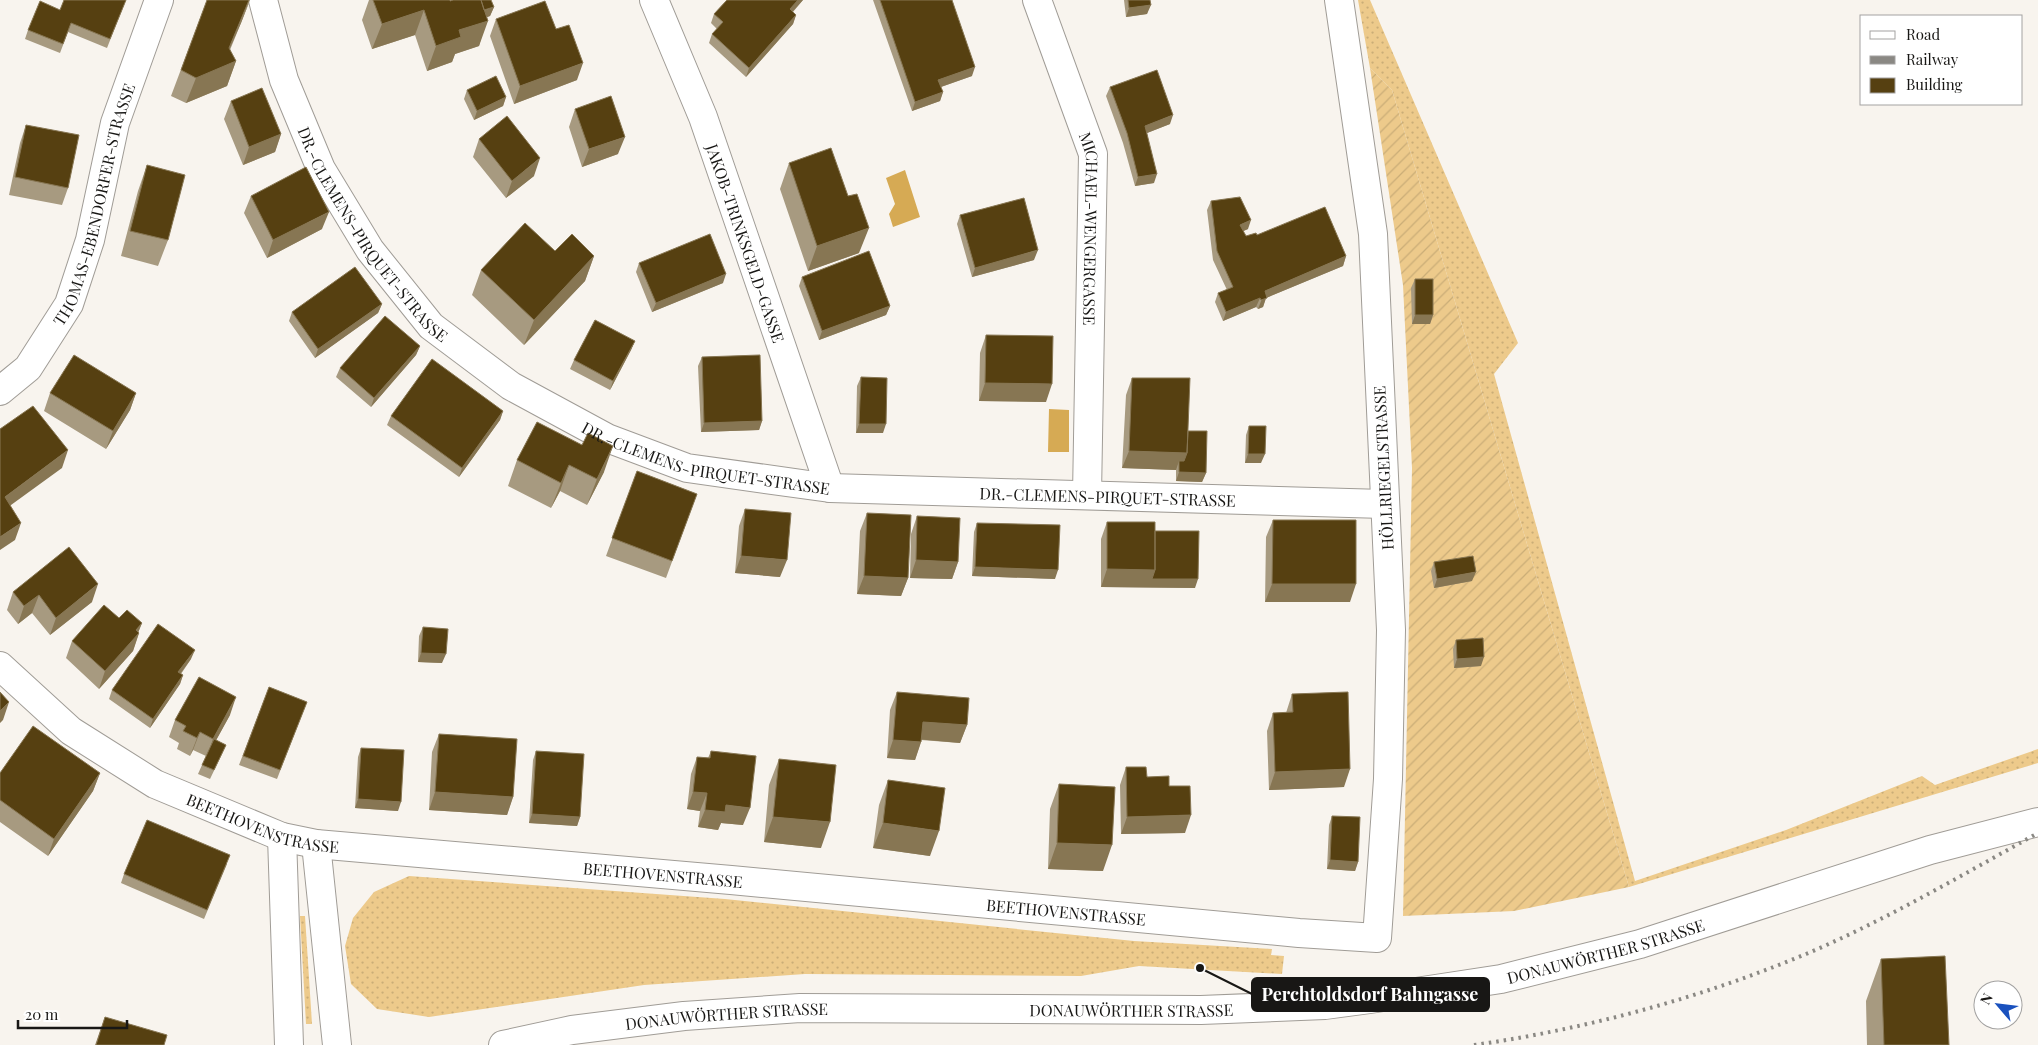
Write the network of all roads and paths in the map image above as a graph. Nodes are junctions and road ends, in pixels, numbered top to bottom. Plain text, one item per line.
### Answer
1 (159, 0) edge
2 (263, 0) edge
3 (654, 0) edge
4 (1037, 0) edge
5 (1338, 0) edge
6 (0, 391) edge
7 (830, 488) junction
8 (1087, 495) junction
9 (1384, 504) junction
10 (0, 666) edge
11 (2038, 822) edge
12 (282, 838) junction
13 (316, 844) junction
14 (1377, 938) joint
15 (289, 1045) edge
16 (337, 1045) edge
17 (503, 1045) edge

1 - 6 street, THOMAS-EBENDORFER-STRASSE
2 - 7 street, DR.-CLEMENS-PIRQUET-STRASSE
3 - 7 street, JAKOB-TRINKSGELD-GASSE
4 - 8 street, MICHAEL-WENGERGASSE
5 - 9 street, HÖLLRIEGELSTRASSE
7 - 8 street, DR.-CLEMENS-PIRQUET-STRASSE
8 - 9 street, DR.-CLEMENS-PIRQUET-STRASSE
9 - 14 street, HÖLLRIEGELSTRASSE
10 - 12 street, BEETHOVENSTRASSE
11 - 17 street, DONAUWÖRTHER STRASSE
12 - 13 street, BEETHOVENSTRASSE
12 - 15 street
13 - 14 street, BEETHOVENSTRASSE
13 - 16 street

